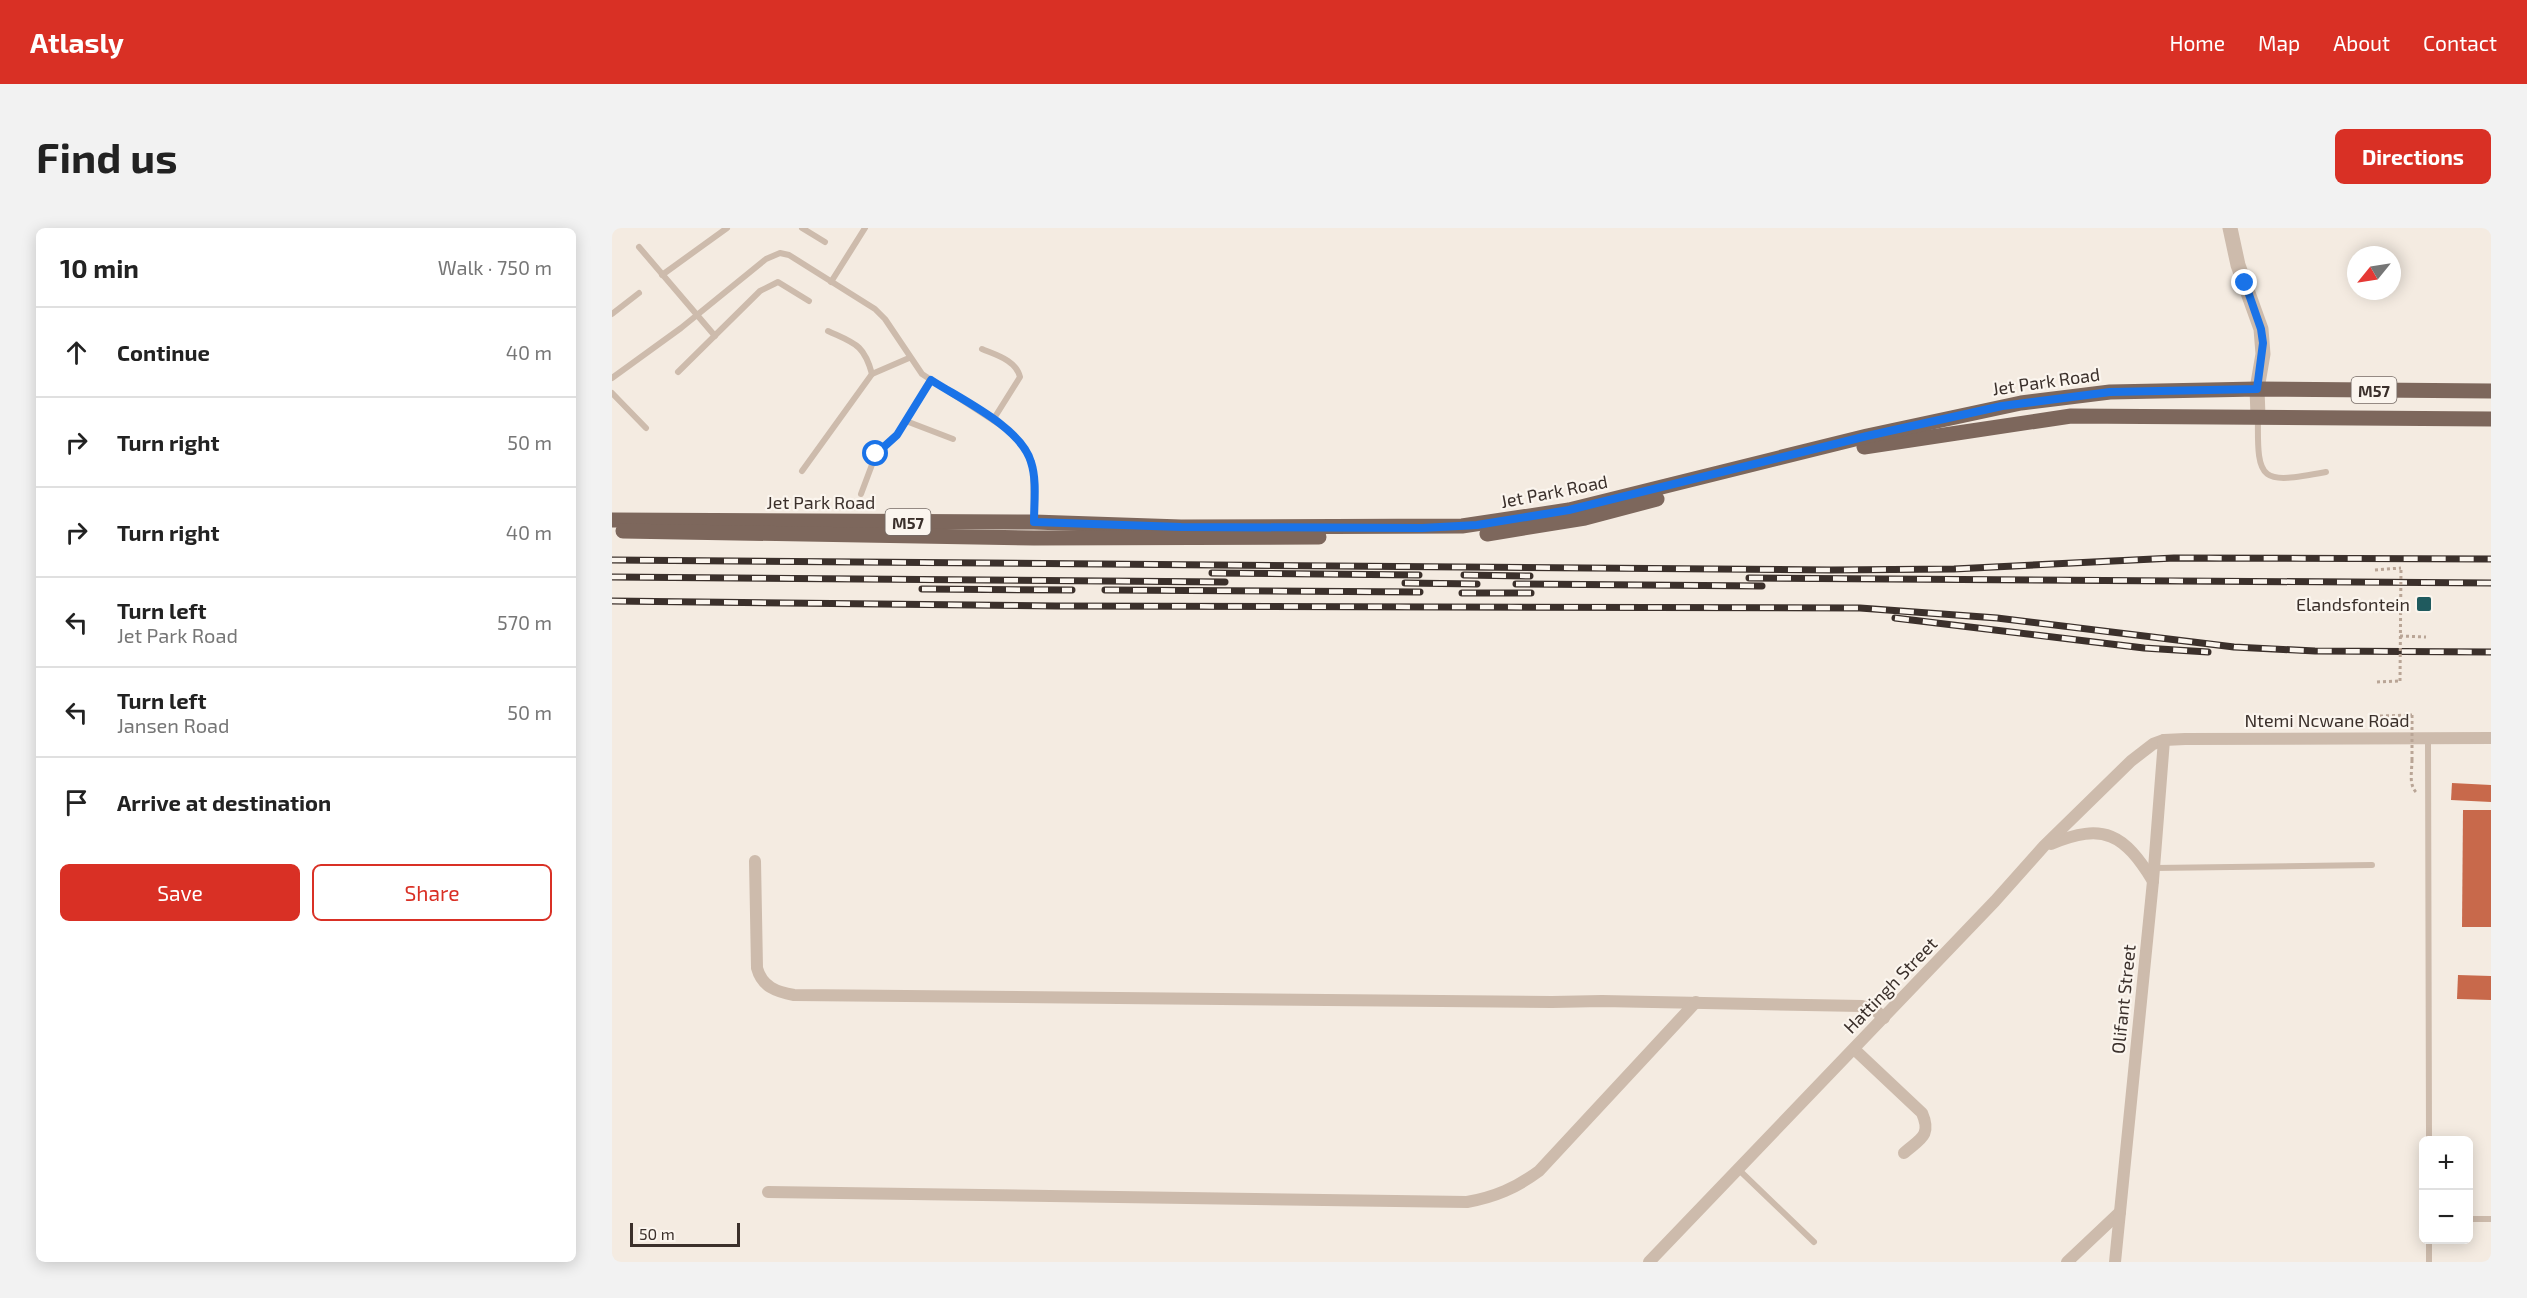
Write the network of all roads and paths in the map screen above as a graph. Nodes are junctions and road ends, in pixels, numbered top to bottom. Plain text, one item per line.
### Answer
1 (727, 228) edge
2 (802, 228) edge
3 (866, 228) edge
4 (2230, 228) edge
5 (825, 242) dead end
6 (639, 247) dead end
7 (662, 275) junction
8 (831, 282) junction
9 (639, 293) dead end
10 (809, 301) dead end
11 (612, 314) edge
12 (696, 316) junction
13 (828, 331) dead end
14 (715, 336) junction
15 (982, 348) dead end
16 (909, 357) junction
17 (678, 372) dead end
18 (872, 374) junction
19 (612, 378) edge
20 (931, 380) junction
21 (2257, 389) junction
22 (2491, 391) edge
23 (612, 393) edge
24 (2258, 416) junction
25 (2491, 419) edge
26 (993, 420) junction
27 (906, 421) junction
28 (646, 428) dead end
29 (953, 439) dead end
30 (802, 471) dead end
31 (2326, 472) dead end
32 (861, 494) dead end
33 (612, 520) edge
34 (612, 530) edge
35 (1034, 530) junction
36 (2375, 570) dead end
37 (2400, 602) junction
38 (2374, 603) dead end
39 (2400, 636) junction
40 (2426, 637) dead end
41 (2377, 682) dead end
42 (2380, 716) dead end
43 (2428, 738) junction
44 (2491, 738) edge
45 (2164, 740) junction
46 (2428, 795) junction
47 (2044, 846) junction
48 (755, 861) dead end
49 (2372, 865) dead end
50 (2154, 868) junction
51 (2153, 881) junction
52 (1696, 1002) junction
53 (1884, 1018) junction
54 (1854, 1049) junction
55 (2429, 1136) edge
56 (1904, 1154) dead end
57 (1738, 1168) junction
58 (768, 1192) dead end
59 (2120, 1212) junction
60 (2473, 1219) edge
61 (2491, 1219) edge
62 (1814, 1242) dead end
63 (2429, 1244) edge
64 (1649, 1262) edge
65 (2067, 1262) edge
66 (2115, 1262) edge
67 (2429, 1262) edge

1 - 7 lane
2 - 5 lane
3 - 8 lane
4 - 21 street
6 - 7 lane
7 - 12 lane
8 - 12 lane
8 - 16 lane
9 - 11 lane
10 - 14 lane
12 - 14 lane
12 - 19 lane
13 - 18 lane
14 - 17 lane
15 - 26 lane
16 - 18 lane
16 - 20 lane
18 - 30 lane
20 - 26 lane
20 - 27 lane
21 - 22 main road, Jet Park Road / M57
21 - 24 street
21 - 35 main road, Jet Park Road / M57
23 - 28 lane
24 - 25 main road, Jet Park Road / M57
24 - 31 lane
24 - 35 main road, Jet Park Road / M57
26 - 35 lane
27 - 29 lane
27 - 32 lane
33 - 35 main road, Jet Park Road / M57
34 - 35 main road, Jet Park Road / M57
36 - 37 path, bridge
37 - 38 path
37 - 39 path, bridge
39 - 40 path
39 - 41 path, bridge
42 - 46 path, bridge
43 - 44 street, Ntemi Ncwane Road
43 - 45 street, Ntemi Ncwane Road
43 - 46 lane
45 - 47 street, Hattingh Street
45 - 50 street, Olifant Street
46 - 55 lane
47 - 51 street
47 - 53 street, Hattingh Street
48 - 52 street
49 - 50 lane
50 - 51 street, Olifant Street
51 - 59 street, Olifant Street
52 - 53 street
52 - 58 street
53 - 54 street, Hattingh Street
54 - 56 street
54 - 57 street, Hattingh Street
57 - 62 lane
57 - 64 street, Hattingh Street
59 - 65 street
59 - 66 street, Olifant Street
60 - 61 lane
63 - 67 lane

